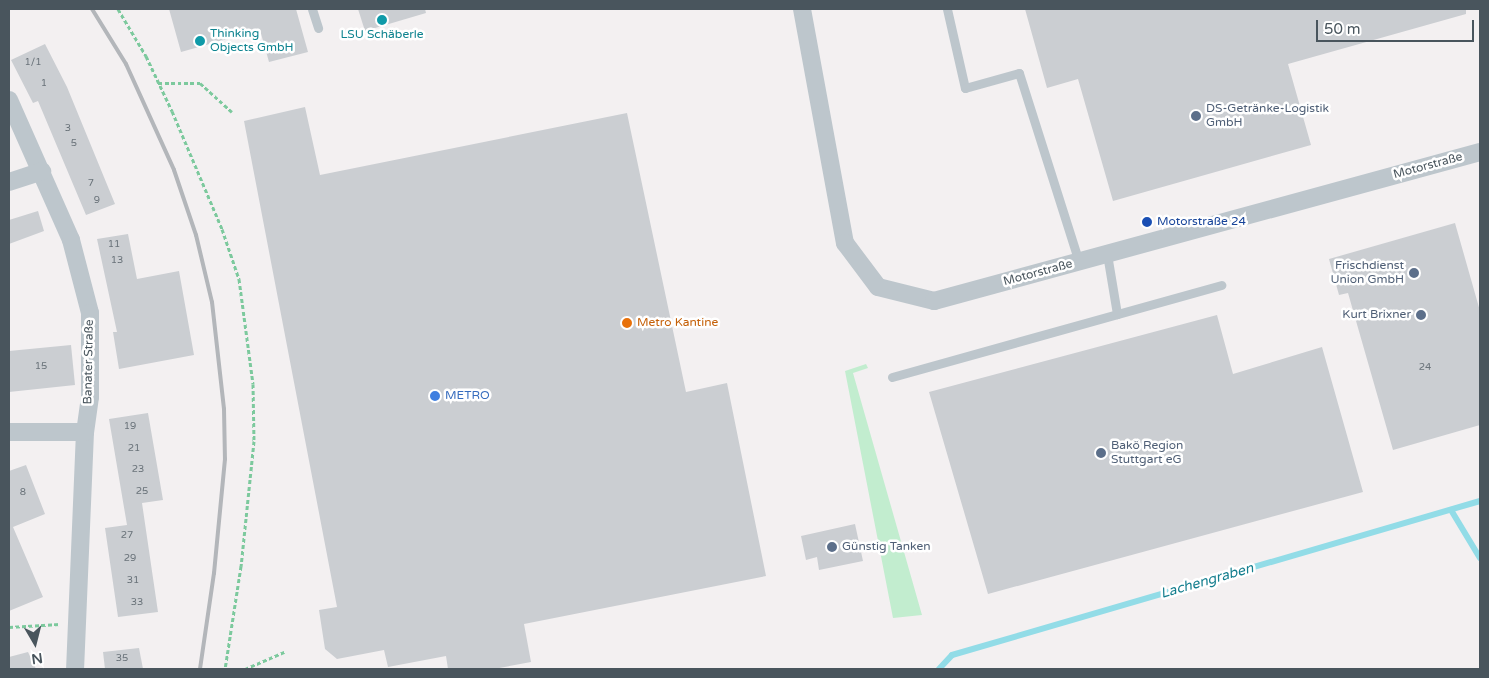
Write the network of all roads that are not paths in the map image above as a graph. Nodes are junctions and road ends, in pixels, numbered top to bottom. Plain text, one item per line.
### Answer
1 (312, 9) edge
2 (802, 9) edge
3 (948, 9) edge
4 (318, 28) dead end
5 (9, 100) edge
6 (1480, 152) edge
7 (42, 171) junction
8 (9, 182) edge
9 (1107, 254) junction
10 (1079, 262) junction
11 (1221, 285) dead end
12 (1117, 314) junction
13 (892, 377) dead end
14 (9, 432) edge
15 (86, 432) junction
16 (75, 669) edge

1 - 4 lane
2 - 10 street, Motorstraße
3 - 10 lane
5 - 7 street, Banater Straße
6 - 9 street, Motorstraße
7 - 8 street
7 - 15 street, Banater Straße
9 - 10 street, Motorstraße
9 - 12 lane
11 - 12 lane
12 - 13 lane
14 - 15 street
15 - 16 street, Banater Straße

